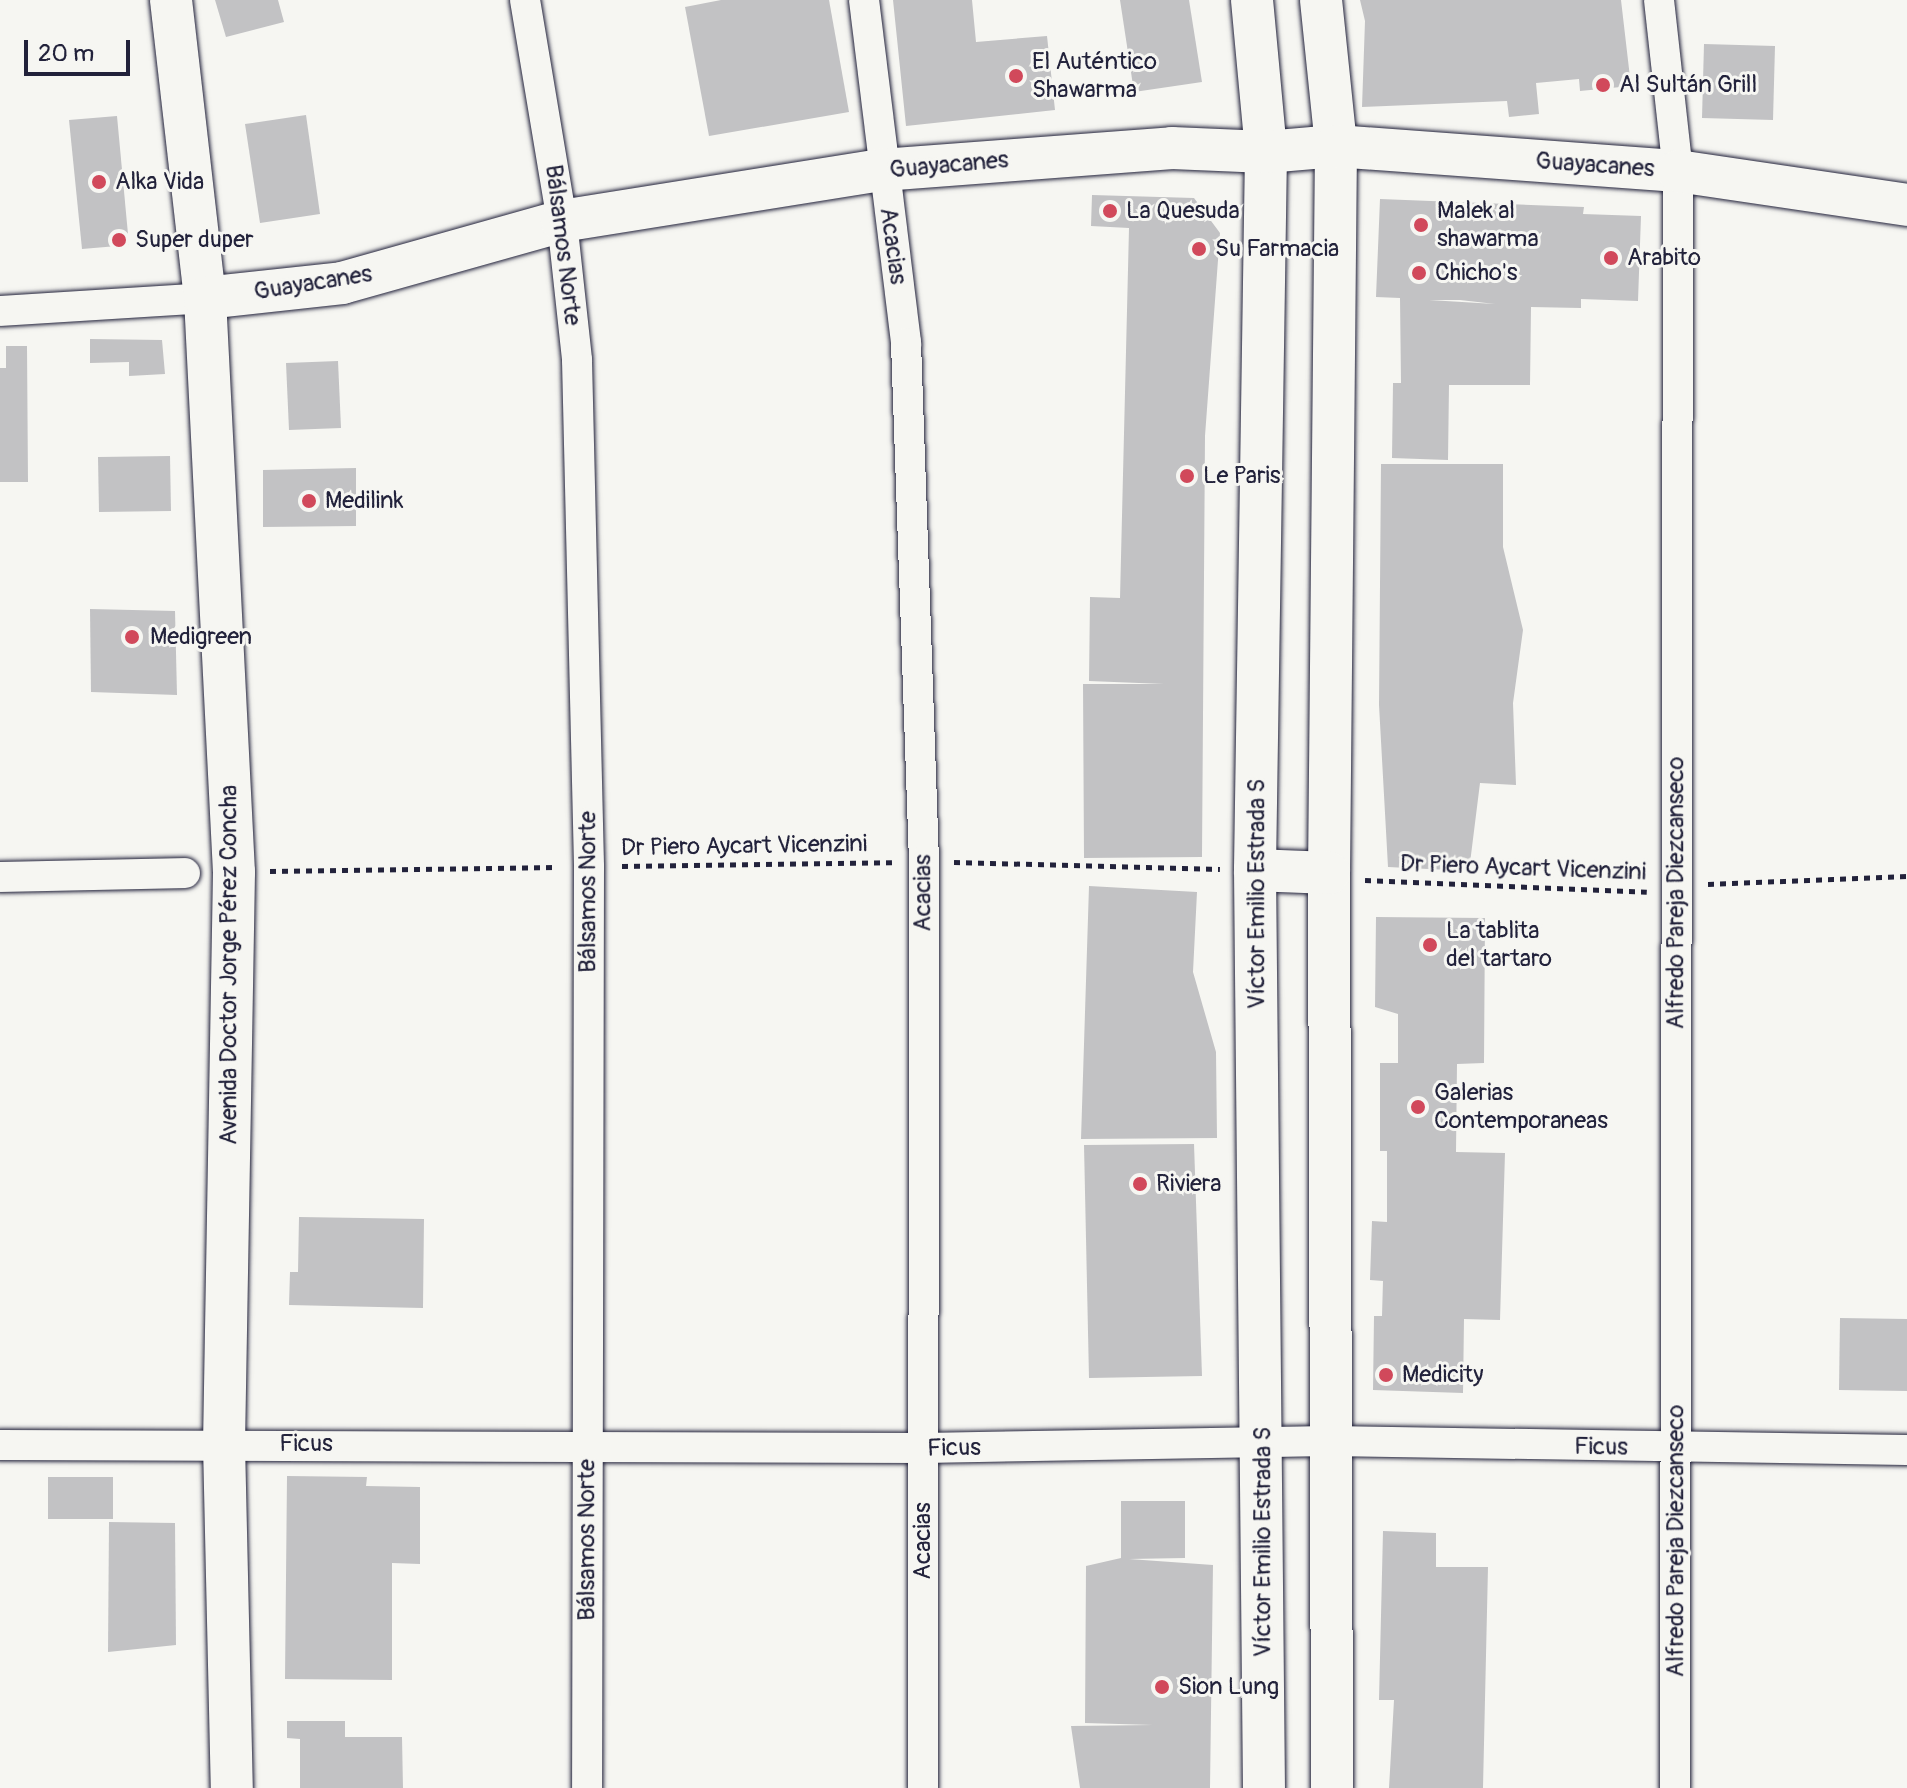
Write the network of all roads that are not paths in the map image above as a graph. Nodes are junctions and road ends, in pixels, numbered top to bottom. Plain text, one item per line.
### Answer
1 (171, 0) edge
2 (525, 0) edge
3 (864, 0) edge
4 (1252, 0) edge
5 (1321, 0) edge
6 (1659, 0) edge
7 (1336, 146) junction
8 (1266, 152) junction
9 (882, 170) junction
10 (1678, 171) junction
11 (1907, 205) edge
12 (562, 221) junction
13 (205, 298) junction
14 (0, 311) edge
15 (1255, 870) junction
16 (185, 873) dead end
17 (1329, 873) junction
18 (0, 877) edge
19 (1330, 1441) junction
20 (224, 1444) junction
21 (586, 1444) junction
22 (1263, 1444) junction
23 (0, 1445) edge
24 (923, 1448) junction
25 (1676, 1449) junction
26 (1907, 1450) edge
27 (232, 1788) edge
28 (587, 1788) edge
29 (923, 1788) edge
30 (1264, 1788) edge
31 (1332, 1788) edge
32 (1675, 1788) edge

1 - 13 main road, Avenida Doctor Jorge Pérez Concha
2 - 12 street, Bálsamos Norte
3 - 9 street, Acacias
4 - 8 main road, Víctor Emilio Estrada S
5 - 7 main road
6 - 10 street, Alfredo Pareja Diezcanseco
7 - 8 main road, Guayacanes
7 - 10 main road, Guayacanes
7 - 17 main road
8 - 9 main road, Guayacanes
8 - 15 main road, Víctor Emilio Estrada S
9 - 12 main road, Guayacanes
9 - 24 street, Acacias
10 - 11 main road, Guayacanes
10 - 25 street, Alfredo Pareja Diezcanseco
12 - 13 main road, Guayacanes
12 - 21 street, Bálsamos Norte
13 - 14 street, Guayacanes
13 - 20 main road, Avenida Doctor Jorge Pérez Concha
15 - 17 main road
15 - 22 main road, Víctor Emilio Estrada S
16 - 18 street
17 - 19 main road
19 - 22 street, Ficus
19 - 25 street, Ficus
19 - 31 main road
20 - 21 street, Ficus
20 - 23 street, Ficus
20 - 27 main road, Avenida Doctor Jorge Pérez Concha
21 - 24 street, Ficus
21 - 28 street, Bálsamos Norte
22 - 24 street, Ficus
22 - 30 main road, Víctor Emilio Estrada S
24 - 29 street, Acacias
25 - 26 street, Ficus
25 - 32 street, Alfredo Pareja Diezcanseco

